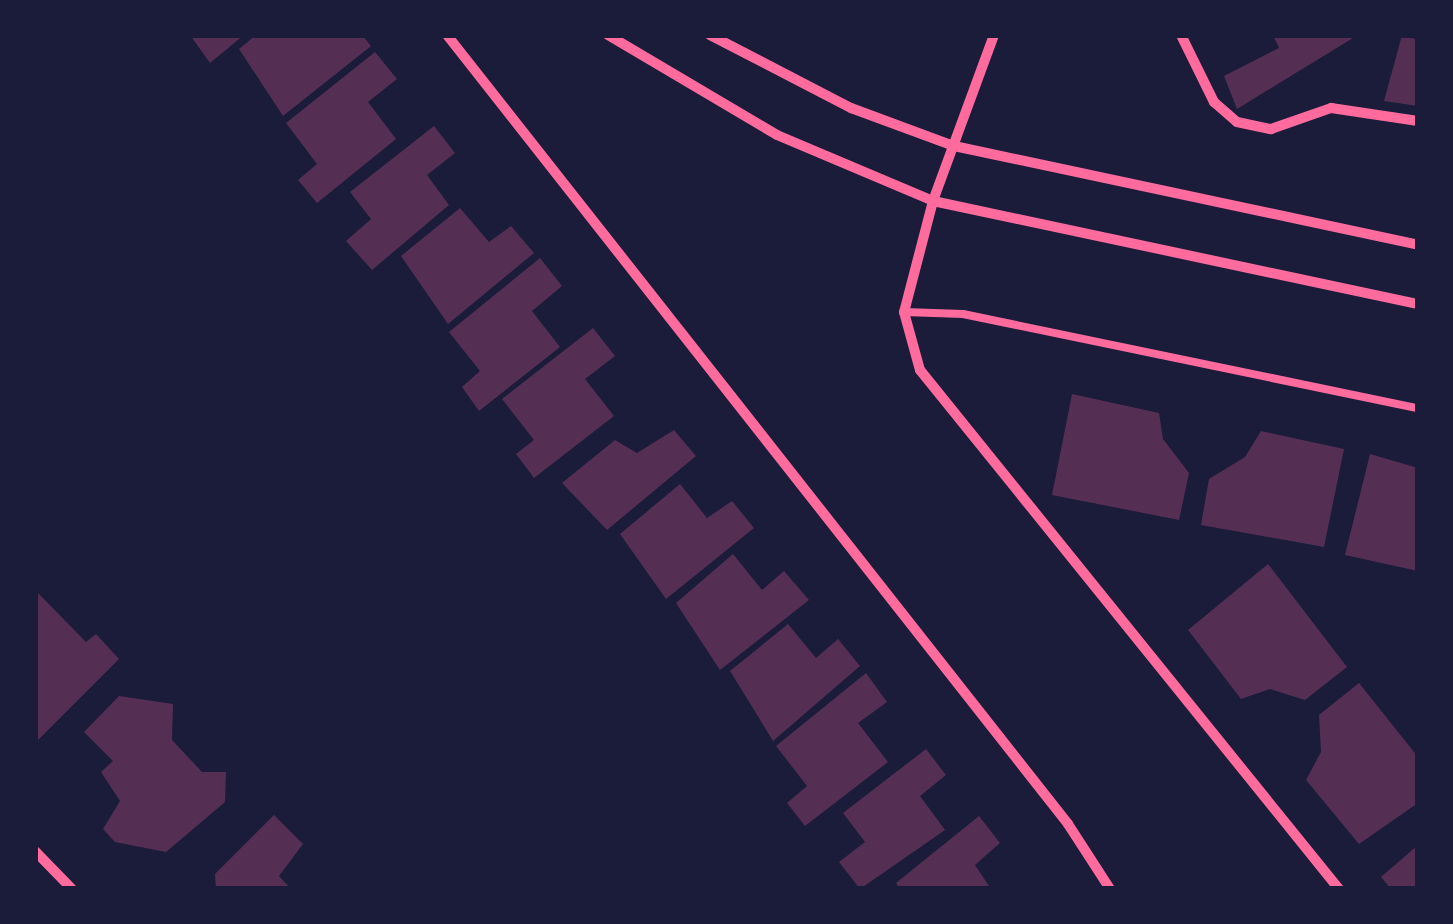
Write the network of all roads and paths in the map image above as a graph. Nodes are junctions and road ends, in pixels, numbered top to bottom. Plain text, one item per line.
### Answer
1 (447, 35) edge
2 (608, 35) edge
3 (710, 35) edge
4 (994, 35) edge
5 (1180, 35) edge
6 (1418, 122) edge
7 (954, 146) junction
8 (933, 201) junction
9 (1418, 245) edge
10 (1418, 304) edge
11 (904, 312) junction
12 (1418, 408) edge
13 (35, 852) edge
14 (72, 889) edge
15 (1110, 889) edge
16 (1339, 889) edge

1 - 15 street
2 - 8 street
3 - 7 street
4 - 7 street
5 - 6 street
7 - 8 street
7 - 9 street
8 - 10 street
8 - 11 street
11 - 12 lane
11 - 16 street
13 - 14 street

